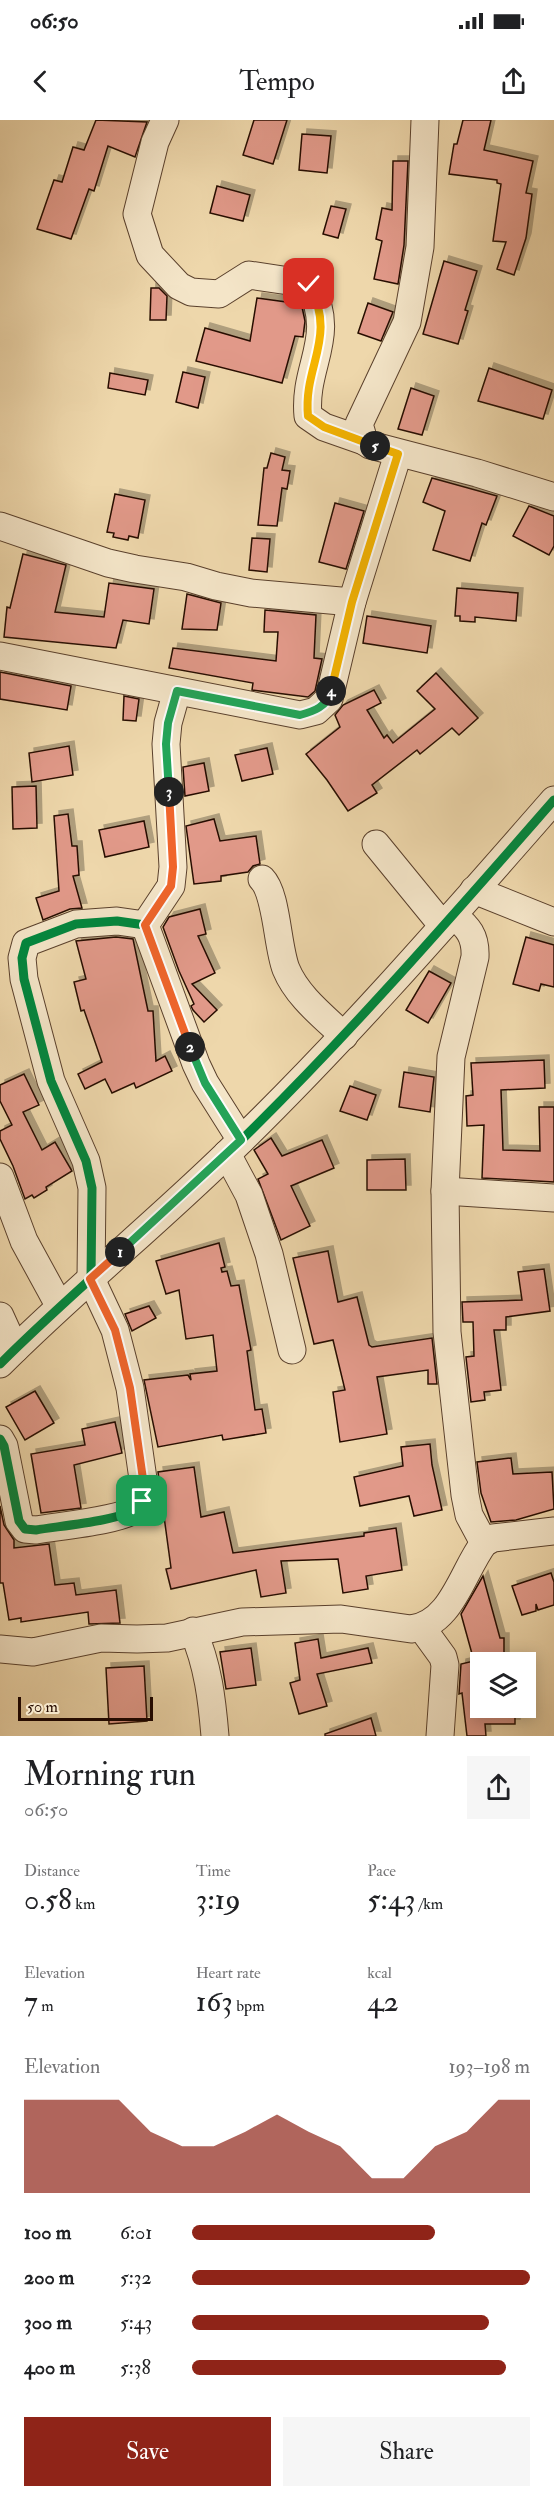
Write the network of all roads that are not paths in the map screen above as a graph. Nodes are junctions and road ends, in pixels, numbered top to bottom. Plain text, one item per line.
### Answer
1 (165, 120) edge
2 (425, 120) edge
3 (364, 441) junction
4 (398, 454) junction
5 (554, 497) edge
6 (0, 526) edge
7 (352, 602) junction
8 (0, 656) edge
9 (177, 691) junction
10 (554, 800) edge
11 (376, 844) dead end
12 (262, 879) dead end
13 (474, 890) junction
14 (448, 921) junction
15 (554, 922) edge
16 (145, 925) junction
17 (344, 1036) junction
18 (234, 1147) junction
19 (0, 1177) edge
20 (445, 1191) junction
21 (554, 1198) edge
22 (90, 1279) junction
23 (59, 1305) junction
24 (0, 1316) edge
25 (292, 1350) dead end
26 (8, 1356) edge
27 (0, 1439) edge
28 (554, 1531) edge
29 (484, 1543) junction
30 (422, 1628) junction
31 (193, 1631) junction
32 (0, 1649) edge
33 (215, 1736) edge
34 (440, 1736) edge

1 - 3 street
2 - 3 street
3 - 4 street
4 - 5 street
4 - 7 street
6 - 7 street
7 - 9 street
8 - 9 street
9 - 16 street
10 - 13 street
11 - 14 street
12 - 17 street
13 - 14 street
13 - 15 street
14 - 17 street
14 - 20 street
16 - 18 street
16 - 22 street
17 - 18 street
18 - 22 street
18 - 25 street
19 - 23 street
20 - 21 street
20 - 29 street
22 - 23 street
22 - 27 street
23 - 26 street
24 - 26 street
28 - 29 street
29 - 30 street
30 - 31 street
30 - 34 street
31 - 32 street
31 - 33 street

